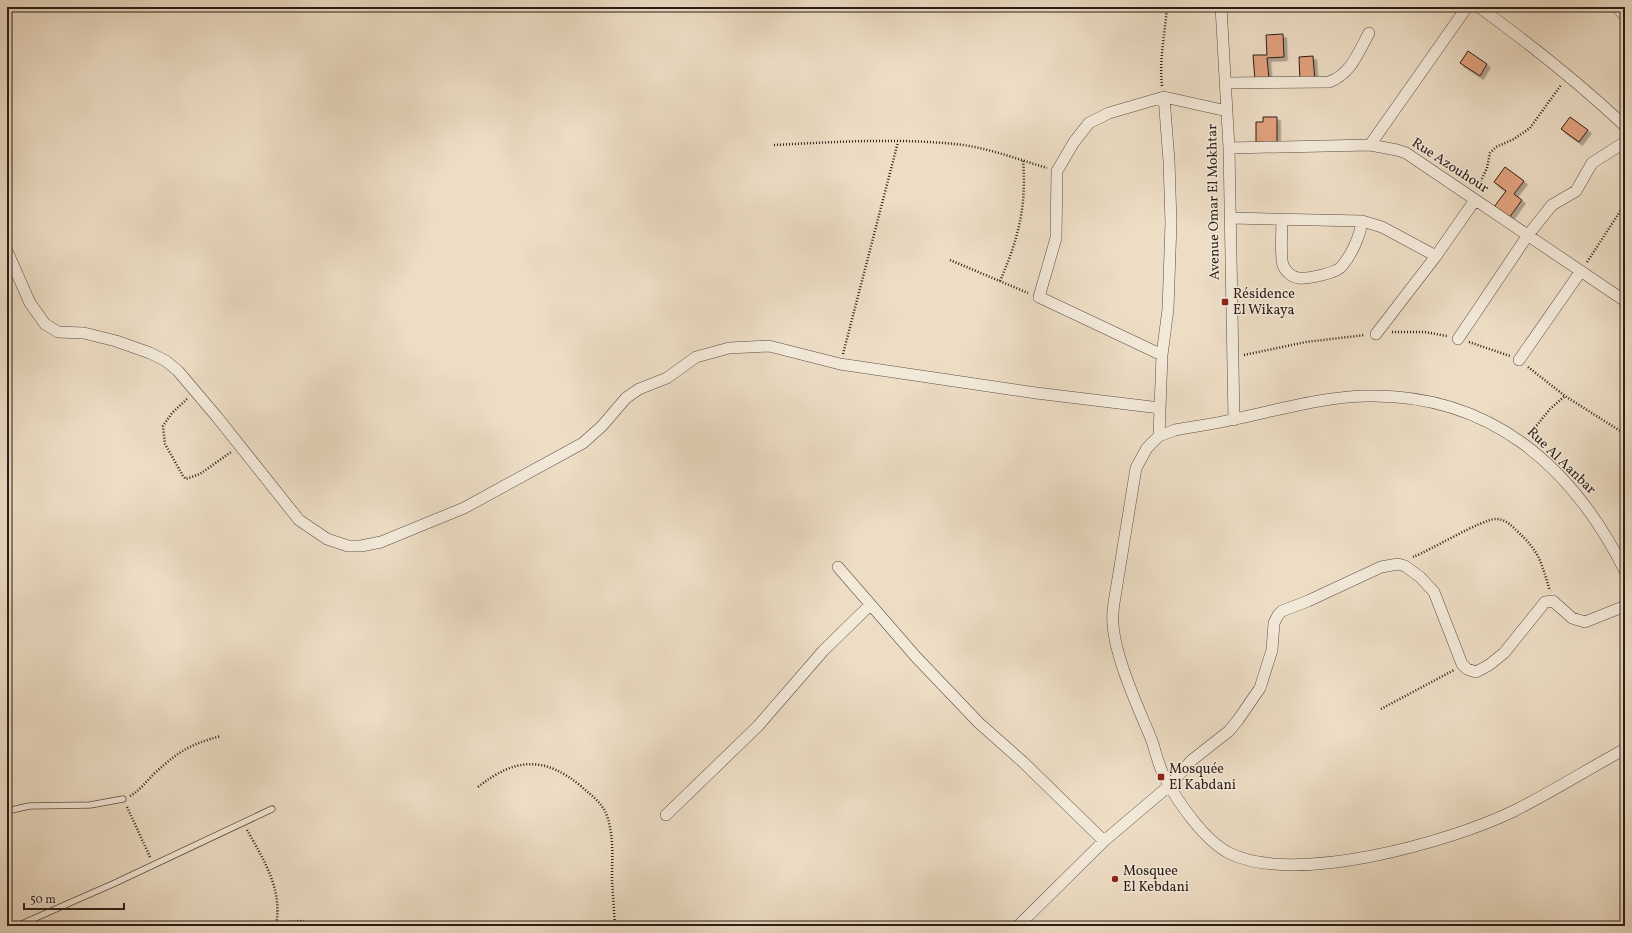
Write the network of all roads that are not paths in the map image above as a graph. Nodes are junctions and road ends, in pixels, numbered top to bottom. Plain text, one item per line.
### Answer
1 (1221, 7) edge
2 (1467, 7) edge
3 (1479, 7) edge
4 (1617, 7) edge
5 (1625, 16) edge
6 (1369, 34) dead end
7 (1226, 83) junction
8 (1164, 97) junction
9 (1227, 111) junction
10 (1625, 126) edge
11 (1625, 142) edge
12 (1370, 145) junction
13 (1229, 148) junction
14 (1473, 198) junction
15 (1231, 218) junction
16 (1282, 219) junction
17 (1362, 221) junction
18 (1528, 235) junction
19 (7, 251) edge
20 (1436, 256) junction
21 (1581, 271) junction
22 (1625, 301) edge
23 (1376, 334) road end
24 (1458, 339) road end
25 (1162, 355) junction
26 (1519, 360) road end
27 (1160, 408) junction
28 (1234, 420) junction
29 (1158, 436) junction
30 (838, 567) dead end
31 (1625, 571) edge
32 (870, 605) junction
33 (1625, 606) edge
34 (1625, 749) edge
35 (1170, 786) junction
36 (123, 799) road end
37 (272, 809) dead end
38 (7, 812) edge
39 (666, 815) dead end
40 (1104, 841) junction
41 (17, 926) edge
42 (1018, 926) edge

1 - 7 street, Avenue Omar El Mokhtar
2 - 12 street
3 - 10 street
4 - 5 street
6 - 7 street
7 - 9 street, Avenue Omar El Mokhtar
8 - 9 street
8 - 25 street
8 - 25 street
9 - 13 street, Avenue Omar El Mokhtar
11 - 18 street
12 - 13 street, Rue Azouhour
12 - 14 street, Rue Azouhour
13 - 15 street, Avenue Omar El Mokhtar
14 - 18 street, Rue Azouhour
14 - 20 street
15 - 16 street
15 - 28 street, Avenue Omar El Mokhtar
16 - 17 street
16 - 17 street
17 - 20 street
18 - 21 street, Rue Azouhour
18 - 24 street
19 - 27 street
20 - 23 street
21 - 22 street, Rue Azouhour
21 - 26 street
25 - 27 street
27 - 29 street
28 - 29 street, Rue Al Aanbar
28 - 31 street, Rue Al Aanbar
29 - 35 street
30 - 32 street
32 - 39 street
32 - 40 street
33 - 35 street
34 - 35 street
35 - 40 street
36 - 38 lane
37 - 41 lane
40 - 42 street

